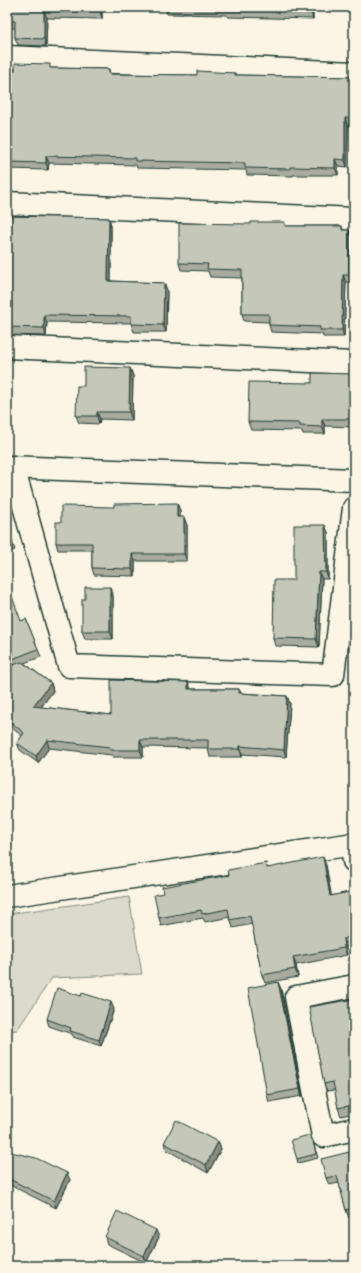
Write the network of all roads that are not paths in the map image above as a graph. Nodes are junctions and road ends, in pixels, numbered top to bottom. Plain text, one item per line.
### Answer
1 (7, 57) edge
2 (354, 73) edge
3 (7, 203) edge
4 (354, 219) edge
5 (7, 347) edge
6 (354, 363) edge
7 (10, 467) edge
8 (354, 480) edge
9 (354, 508) edge
10 (353, 850) edge
11 (7, 896) edge
12 (354, 986) edge
13 (354, 1129) edge

1 - 2 street
3 - 4 street
5 - 6 street
7 - 8 street
7 - 9 street
10 - 11 street
12 - 13 street

